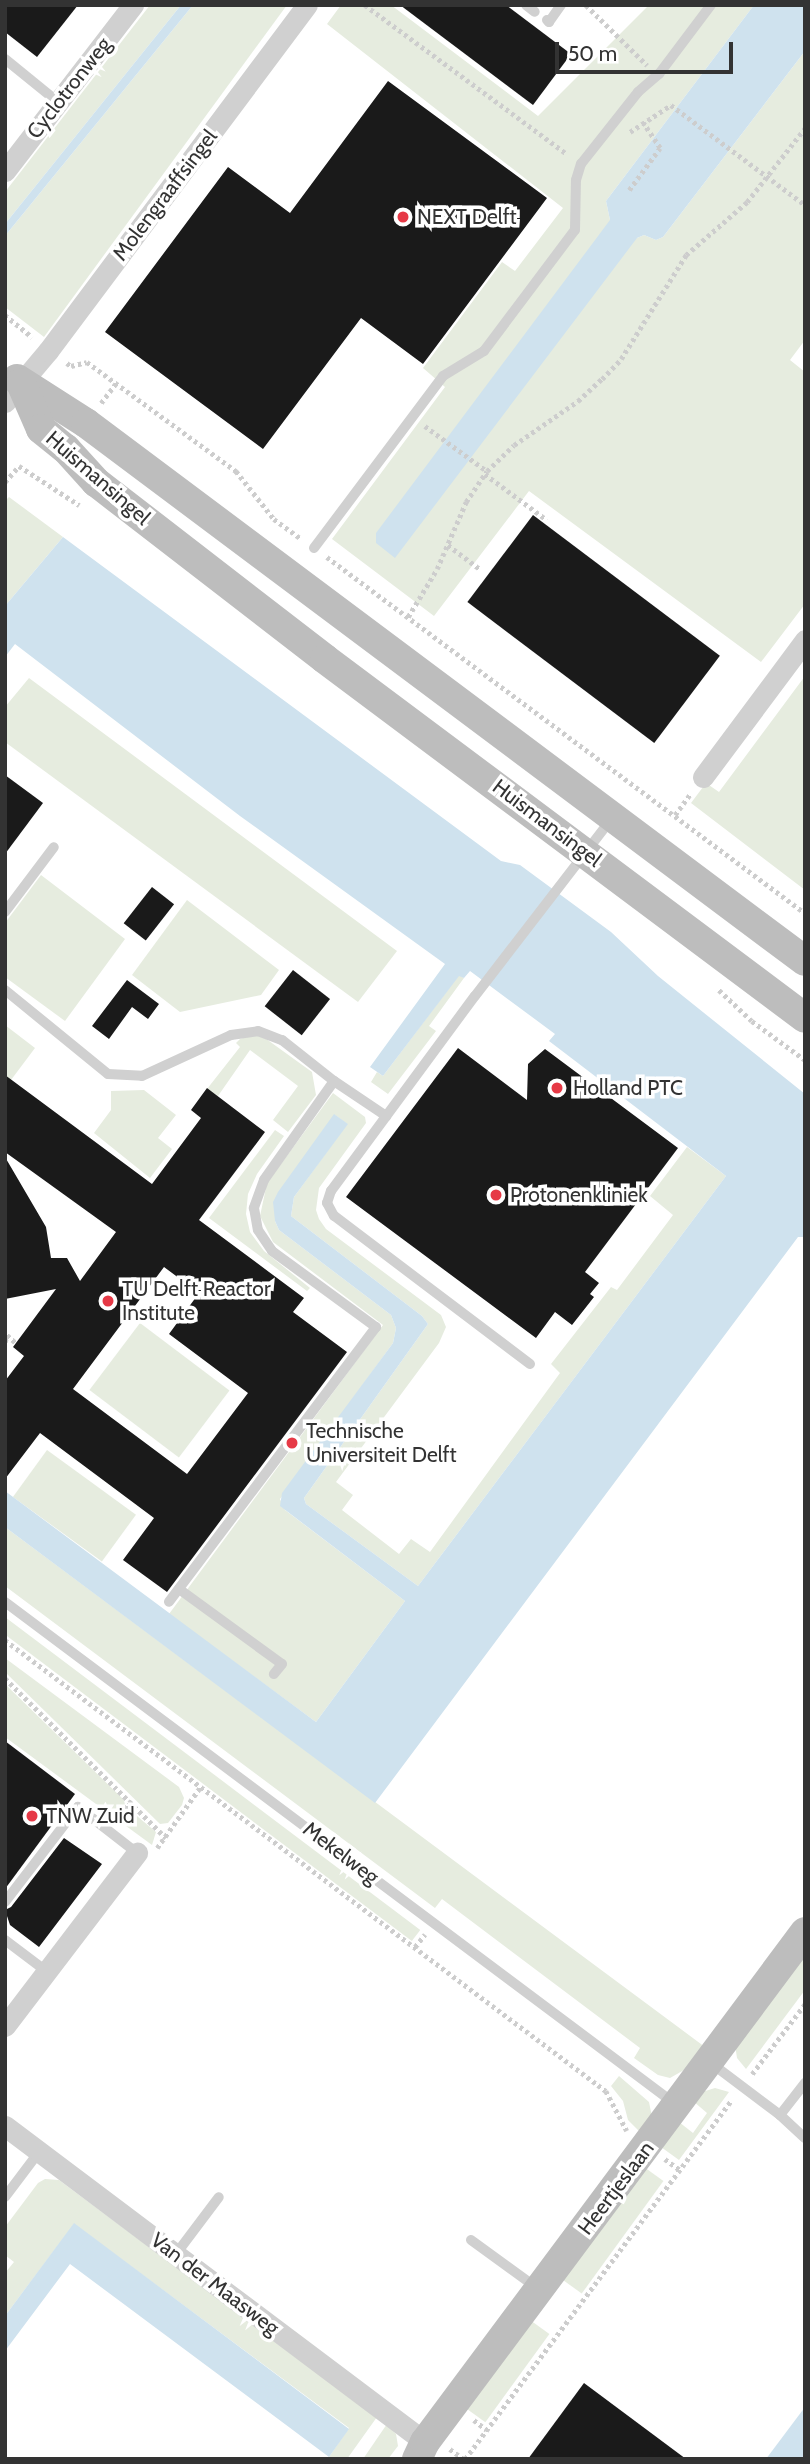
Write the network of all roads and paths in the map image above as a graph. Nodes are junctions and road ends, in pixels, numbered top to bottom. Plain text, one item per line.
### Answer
1 (133, 5) edge
2 (307, 5) edge
3 (365, 5) edge
4 (561, 5) edge
5 (586, 5) edge
6 (711, 5) edge
7 (547, 20) dead end
8 (5, 59) edge
9 (659, 74) junction
10 (58, 102) junction
11 (643, 123) junction
12 (805, 128) edge
13 (623, 137) dead end
14 (582, 164) junction
15 (5, 171) edge
16 (768, 177) junction
17 (629, 190) dead end
18 (805, 205) edge
19 (5, 315) edge
20 (48, 351) junction
21 (11, 385) edge
22 (438, 436) dead end
23 (486, 472) junction
24 (44, 479) dead end
25 (5, 482) edge
26 (547, 520) dead end
27 (448, 545) junction
28 (314, 548) junction
29 (480, 569) dead end
30 (408, 617) junction
31 (805, 640) edge
32 (703, 777) dead end
33 (613, 818) junction
34 (54, 847) dead end
35 (586, 852) junction
36 (5, 912) edge
37 (805, 913) edge
38 (805, 961) edge
39 (5, 990) edge
40 (805, 1018) edge
41 (334, 1081) junction
42 (386, 1116) junction
43 (5, 1342) edge
44 (16, 1343) dead end
45 (530, 1364) dead end
46 (179, 1589) junction
47 (5, 1602) edge
48 (169, 1602) dead end
49 (5, 1640) edge
50 (274, 1674) dead end
51 (5, 1678) edge
52 (201, 1786) junction
53 (166, 1838) junction
54 (137, 1853) junction
55 (5, 1902) edge
56 (805, 1932) edge
57 (5, 1940) edge
58 (46, 1971) junction
59 (805, 2004) edge
60 (5, 2026) edge
61 (709, 2062) junction
62 (805, 2083) edge
63 (742, 2087) junction
64 (677, 2105) junction
65 (780, 2115) junction
66 (5, 2126) edge
67 (805, 2138) edge
68 (647, 2146) junction
69 (39, 2152) junction
70 (5, 2197) edge
71 (219, 2197) dead end
72 (471, 2240) dead end
73 (176, 2254) junction
74 (539, 2290) junction
75 (421, 2450) edge
76 (399, 2459) edge
77 (465, 2459) edge

1 - 10 street, Cyclotronweg
2 - 20 street, Molengraaffsingel
3 - 14 path
4 - 7 lane
5 - 9 path
6 - 9 lane
8 - 10 lane
9 - 14 lane
10 - 15 street, Cyclotronweg
11 - 13 path
11 - 16 path
11 - 17 path
12 - 16 path
14 - 28 lane
16 - 18 path
16 - 23 path
19 - 20 path
20 - 21 street, Molengraaffsingel
20 - 28 path
21 - 33 street, Huismansingel
21 - 35 street, Huismansingel
22 - 23 path
23 - 26 path
23 - 27 path
24 - 25 path, Huismansingel
27 - 29 path
27 - 30 path
28 - 30 path
30 - 37 path
31 - 32 street
33 - 35 lane
33 - 38 street, Huismansingel
34 - 36 lane
35 - 40 street, Huismansingel
35 - 42 lane
39 - 41 lane
41 - 42 lane
41 - 46 lane
42 - 45 lane
43 - 44 path
46 - 48 lane
46 - 50 lane
47 - 64 lane, Mekelweg
49 - 52 path, Mekelweg
51 - 53 path
52 - 53 path
52 - 68 path, Mekelweg
53 - 54 path
54 - 55 lane
54 - 58 street
56 - 61 street, Heertjeslaan
57 - 58 lane
58 - 60 street
59 - 63 path, Heertjeslaan
61 - 63 lane
61 - 64 street, Heertjeslaan
62 - 65 lane
63 - 65 lane
63 - 77 path, Heertjeslaan
64 - 68 street, Heertjeslaan
65 - 67 lane
66 - 69 street, Van der Maasweg
68 - 74 street, Heertjeslaan
69 - 70 lane
69 - 73 street, Van der Maasweg
71 - 73 lane
72 - 74 lane
73 - 75 street, Van der Maasweg
74 - 75 street, Heertjeslaan
75 - 76 street, Heertjeslaan

